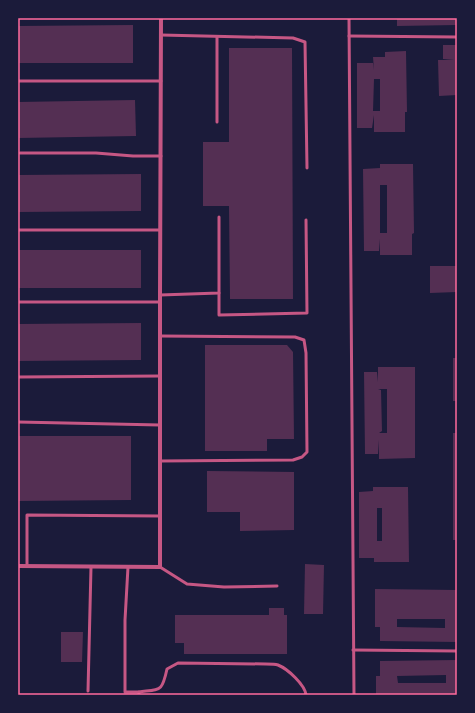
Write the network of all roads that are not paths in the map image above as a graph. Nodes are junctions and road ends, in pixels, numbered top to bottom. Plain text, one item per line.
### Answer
1 (161, 18) edge
2 (349, 18) edge
3 (161, 35) junction
4 (349, 36) junction
5 (216, 37) junction
6 (457, 37) edge
7 (18, 81) edge
8 (161, 81) junction
9 (217, 122) dead end
10 (20, 153) dead end
11 (161, 156) junction
12 (308, 168) dead end
13 (219, 217) dead end
14 (306, 220) dead end
15 (18, 230) edge
16 (160, 230) junction
17 (160, 294) junction
18 (219, 294) junction
19 (18, 302) edge
20 (160, 302) junction
21 (160, 336) junction
22 (160, 376) junction
23 (18, 377) edge
24 (18, 422) edge
25 (160, 425) junction
26 (160, 461) junction
27 (160, 516) junction
28 (18, 566) edge
29 (27, 566) junction
30 (91, 567) junction
31 (128, 567) junction
32 (160, 567) junction
33 (277, 586) dead end
34 (353, 650) junction
35 (457, 651) edge
36 (88, 692) dead end
37 (139, 694) edge
38 (306, 695) edge
39 (354, 695) edge

1 - 3 street
2 - 4 lane
3 - 5 lane
3 - 8 street
4 - 6 lane
4 - 34 lane
5 - 9 lane
5 - 12 lane
7 - 8 lane
8 - 11 street
10 - 11 lane
11 - 16 street
13 - 18 lane
14 - 18 lane
15 - 16 lane
16 - 17 street
17 - 18 lane
17 - 20 street
19 - 20 lane
20 - 21 street
21 - 22 street
21 - 26 lane
22 - 23 lane
22 - 25 street
24 - 25 lane
25 - 26 street
26 - 27 street
27 - 29 lane
27 - 32 street
28 - 29 street
29 - 30 street
30 - 31 street
30 - 36 lane
31 - 32 street
31 - 37 lane
32 - 33 lane
34 - 35 lane
34 - 39 lane
37 - 38 lane

